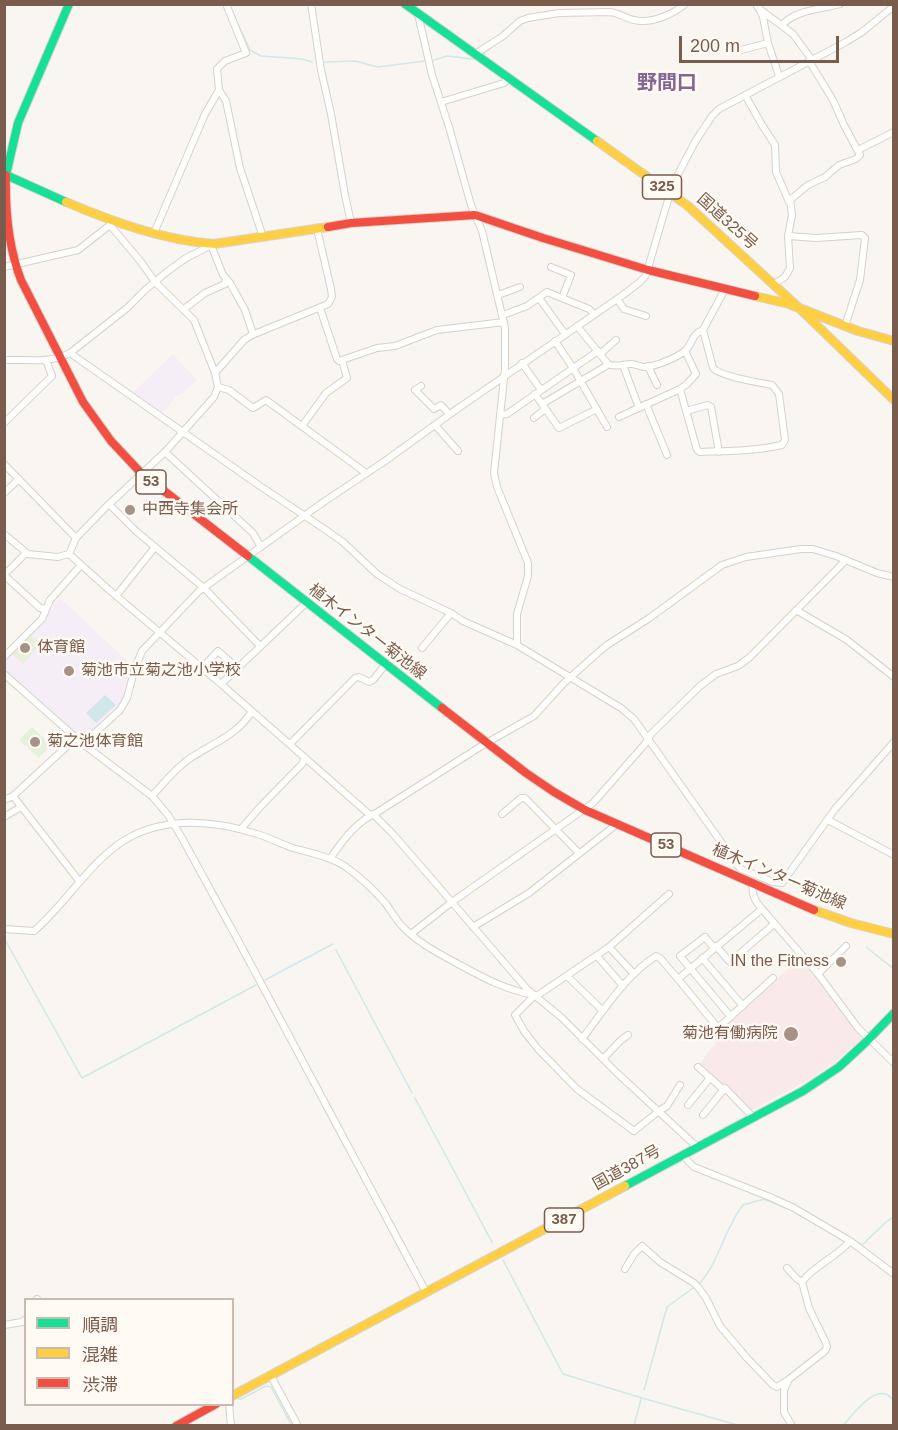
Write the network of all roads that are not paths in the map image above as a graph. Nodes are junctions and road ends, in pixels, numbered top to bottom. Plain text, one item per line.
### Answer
1 (69, 4) edge
2 (226, 4) edge
3 (311, 4) edge
4 (405, 4) edge
5 (561, 4) edge
6 (686, 4) edge
7 (840, 4) edge
8 (879, 4) edge
9 (757, 6) edge
10 (894, 6) edge
11 (885, 12) junction
12 (418, 13) junction
13 (559, 13) junction
14 (782, 25) junction
15 (768, 43) junction
16 (741, 50) dead end
17 (475, 54) junction
18 (810, 60) junction
19 (779, 76) junction
20 (508, 78) junction
21 (219, 90) junction
22 (745, 95) junction
23 (441, 102) junction
24 (894, 132) edge
25 (858, 150) junction
26 (5, 174) edge
27 (670, 193) junction
28 (789, 202) junction
29 (475, 215) junction
30 (110, 223) junction
31 (351, 223) junction
32 (317, 229) junction
33 (154, 233) junction
34 (788, 236) junction
35 (262, 237) junction
36 (212, 244) junction
37 (15, 265) junction
38 (4, 267) edge
39 (551, 267) dead end
40 (648, 270) junction
41 (226, 279) junction
42 (155, 282) junction
43 (774, 284) junction
44 (520, 287) dead end
45 (725, 289) junction
46 (498, 295) junction
47 (539, 298) junction
48 (562, 298) junction
49 (617, 299) junction
50 (798, 307) junction
51 (320, 308) junction
52 (184, 309) junction
53 (594, 314) junction
54 (646, 316) dead end
55 (504, 319) junction
56 (577, 326) junction
57 (845, 326) junction
58 (703, 330) junction
59 (253, 334) junction
60 (565, 334) junction
61 (616, 340) dead end
62 (555, 341) junction
63 (894, 341) edge
64 (685, 351) junction
65 (599, 352) junction
66 (70, 353) junction
67 (61, 358) junction
68 (4, 360) edge
69 (46, 360) junction
70 (342, 360) junction
71 (522, 363) junction
72 (608, 364) junction
73 (622, 365) junction
74 (648, 366) junction
75 (573, 368) junction
76 (214, 373) junction
77 (504, 376) junction
78 (582, 382) junction
79 (657, 385) dead end
80 (421, 386) dead end
81 (218, 387) junction
82 (680, 389) junction
83 (538, 392) junction
84 (894, 400) edge
85 (646, 404) junction
86 (544, 406) junction
87 (639, 408) junction
88 (597, 409) junction
89 (686, 411) junction
90 (449, 414) junction
91 (500, 415) junction
92 (619, 417) dead end
93 (534, 418) dead end
94 (4, 423) edge
95 (435, 425) junction
96 (302, 426) junction
97 (607, 427) dead end
98 (183, 431) junction
99 (458, 451) dead end
100 (165, 452) junction
101 (719, 452) junction
102 (667, 455) dead end
103 (4, 464) edge
104 (141, 473) junction
105 (366, 473) junction
106 (19, 479) junction
107 (4, 493) edge
108 (109, 504) junction
109 (305, 516) junction
110 (4, 534) edge
111 (76, 538) junction
112 (155, 547) junction
113 (261, 547) junction
114 (26, 553) junction
115 (69, 555) junction
116 (247, 557) junction
117 (846, 560) junction
118 (81, 565) junction
119 (5, 575) edge
120 (893, 575) edge
121 (204, 588) junction
122 (116, 596) junction
123 (306, 603) junction
124 (46, 609) junction
125 (796, 610) junction
126 (451, 613) junction
127 (160, 632) junction
128 (517, 645) junction
129 (260, 646) junction
130 (422, 648) dead end
131 (4, 657) edge
132 (386, 665) junction
133 (202, 668) junction
134 (237, 668) junction
135 (4, 674) edge
136 (894, 677) edge
137 (571, 678) junction
138 (221, 684) junction
139 (252, 711) junction
140 (76, 738) junction
141 (647, 739) junction
142 (894, 742) edge
143 (487, 743) junction
144 (83, 744) junction
145 (290, 744) junction
146 (305, 758) junction
147 (13, 796) junction
148 (152, 796) junction
149 (4, 800) edge
150 (21, 807) junction
151 (585, 810) junction
152 (371, 814) junction
153 (502, 814) dead end
154 (4, 817) edge
155 (828, 820) junction
156 (173, 823) junction
157 (617, 824) junction
158 (242, 829) junction
159 (556, 830) junction
160 (579, 853) junction
161 (894, 855) edge
162 (330, 859) junction
163 (741, 869) junction
164 (743, 879) junction
165 (80, 882) junction
166 (753, 884) junction
167 (669, 894) dead end
168 (452, 902) junction
169 (762, 909) junction
170 (774, 924) junction
171 (473, 927) junction
172 (4, 929) edge
173 (411, 934) junction
174 (894, 934) edge
175 (846, 946) dead end
176 (609, 947) junction
177 (715, 947) junction
178 (597, 956) junction
179 (702, 958) junction
180 (690, 969) junction
181 (634, 974) junction
182 (818, 974) junction
183 (567, 976) junction
184 (773, 978) dead end
185 (678, 979) junction
186 (623, 986) junction
187 (535, 996) junction
188 (743, 1006) junction
189 (603, 1011) junction
190 (894, 1013) edge
191 (731, 1017) junction
192 (628, 1035) dead end
193 (582, 1039) junction
194 (869, 1039) junction
195 (603, 1059) junction
196 (893, 1062) edge
197 (698, 1067) dead end
198 (710, 1078) junction
199 (680, 1085) dead end
200 (724, 1090) junction
201 (688, 1105) dead end
202 (659, 1111) junction
203 (703, 1115) dead end
204 (752, 1118) junction
205 (697, 1147) junction
206 (682, 1155) junction
207 (850, 1241) junction
208 (787, 1268) dead end
209 (625, 1269) dead end
210 (894, 1274) edge
211 (802, 1282) junction
212 (426, 1292) junction
213 (24, 1320) edge
214 (4, 1325) edge
215 (271, 1376) junction
216 (788, 1380) junction
217 (234, 1395) edge
218 (212, 1406) edge
219 (229, 1406) edge
220 (176, 1425) edge
221 (231, 1425) edge
222 (298, 1425) edge
223 (792, 1425) edge

1 - 26 main road, 植木インター菊池線
2 - 21 street
3 - 31 street
4 - 12 main road, 国道325号 / 325
5 - 13 street
6 - 13 street
7 - 14 street
8 - 11 street
9 - 14 street
9 - 15 street
10 - 11 street
11 - 18 street
12 - 17 main road, 国道325号 / 325
12 - 23 street
13 - 17 street
14 - 18 street
15 - 16 street
15 - 19 street
17 - 20 main road, 国道325号 / 325
18 - 19 street
18 - 25 street
19 - 22 street
20 - 23 street
20 - 27 main road, 国道325号 / 325
21 - 33 street
21 - 35 street
22 - 27 street
22 - 28 street
23 - 29 street
24 - 25 street
25 - 28 street
26 - 30 main road
26 - 37 main road, 植木インター菊池線 / 53
27 - 40 street
27 - 43 main road, 国道325号 / 325
28 - 34 street
29 - 31 main road
29 - 40 main road
29 - 46 street
30 - 33 main road
30 - 37 street
30 - 42 street
31 - 32 main road
32 - 35 main road
32 - 51 street
33 - 36 main road
34 - 43 street
34 - 57 street
35 - 36 main road
36 - 41 street
36 - 42 street
37 - 38 street
37 - 67 main road, 植木インター菊池線 / 53
39 - 48 street
40 - 45 main road
40 - 49 street
41 - 52 street
41 - 59 street
42 - 52 street
42 - 66 street
43 - 50 main road, 国道325号 / 325
44 - 46 street
45 - 50 main road
45 - 58 street
46 - 55 street
47 - 48 street
47 - 55 street
47 - 60 street
48 - 53 street
49 - 53 street
49 - 54 street
50 - 57 main road
50 - 84 main road, 国道325号 / 325
51 - 59 street
51 - 70 street
52 - 76 street
53 - 56 street
55 - 70 street
55 - 77 street
56 - 60 street
56 - 65 street
57 - 63 main road
58 - 64 street
58 - 101 street
59 - 76 street
60 - 62 street
61 - 65 street
62 - 71 street
62 - 75 street
64 - 74 street
64 - 82 street
65 - 72 street
65 - 75 street
66 - 67 street
66 - 98 street
67 - 69 street
67 - 104 main road, 植木インター菊池線 / 53
68 - 69 street
69 - 94 street
70 - 96 street
71 - 77 street
71 - 83 street
72 - 73 street
72 - 78 street
73 - 74 street
73 - 87 street
74 - 79 street
75 - 78 street
75 - 83 street
76 - 81 street
77 - 90 street
77 - 91 street
78 - 86 street
78 - 88 street
80 - 90 street
81 - 96 street
81 - 98 street
82 - 85 street
82 - 89 street
83 - 86 street
83 - 91 street
85 - 87 street
85 - 102 street
86 - 88 street
86 - 93 street
87 - 92 street
88 - 97 street
89 - 101 street
89 - 101 street
90 - 95 street
91 - 128 street
95 - 99 street
95 - 105 street
96 - 105 street
98 - 100 street
98 - 109 street
100 - 104 street
100 - 113 street
103 - 106 street
104 - 108 street
104 - 116 main road, 植木インター菊池線 / 53
105 - 109 street
106 - 107 street
106 - 111 street
108 - 111 street
108 - 112 street
109 - 113 street
109 - 126 street
110 - 114 street
111 - 115 street
112 - 121 street
112 - 122 street
113 - 116 street
114 - 115 street
114 - 119 street
115 - 118 street
116 - 121 street
116 - 123 main road, 植木インター菊池線 / 53
117 - 120 street
117 - 125 street
117 - 137 street
118 - 122 street
118 - 124 street
119 - 124 street
121 - 127 street
121 - 129 street
122 - 127 street
123 - 129 street
123 - 132 main road, 植木インター菊池線 / 53
124 - 131 street
125 - 136 street
125 - 141 street
126 - 128 street
126 - 130 street
127 - 133 street
127 - 144 street
128 - 137 street
129 - 134 street
132 - 143 main road, 植木インター菊池線 / 53
132 - 145 street
133 - 134 street
133 - 138 street
134 - 138 street
135 - 140 street
137 - 141 street
137 - 143 street
138 - 139 street
139 - 145 street
139 - 148 street
140 - 144 street
140 - 147 street
141 - 151 street
141 - 163 street
142 - 155 street
143 - 151 main road, 植木インター菊池線 / 53
143 - 152 street
144 - 148 street
145 - 146 street
146 - 152 street
146 - 158 street
147 - 149 street
147 - 150 street
148 - 156 street
150 - 154 street
150 - 165 street
151 - 157 main road, 植木インター菊池線 / 53
151 - 159 street
152 - 162 street
152 - 168 street
153 - 159 street
155 - 161 street
155 - 163 street
156 - 158 street
156 - 165 street
156 - 212 street
157 - 160 street
157 - 164 main road, 植木インター菊池線 / 53
158 - 162 street
159 - 160 street
159 - 168 street
160 - 171 street
162 - 173 street
163 - 164 street
164 - 166 main road, 植木インター菊池線 / 53
165 - 172 street
166 - 169 street
166 - 174 main road, 植木インター菊池線 / 53
167 - 176 street
168 - 171 street
168 - 173 street
169 - 170 street
169 - 177 street
170 - 177 street
170 - 182 street
171 - 187 street
173 - 187 street
175 - 182 street
176 - 178 street
176 - 181 street
177 - 179 street
177 - 180 street
178 - 183 street
178 - 186 street
179 - 180 street
179 - 188 street
180 - 185 street
180 - 191 street
181 - 185 street
181 - 186 street
182 - 194 street
183 - 187 street
183 - 189 street
184 - 188 street
185 - 191 street
186 - 189 street
187 - 193 street
187 - 202 street
188 - 191 street
189 - 193 street
190 - 194 main road, 国道387号 / 387
192 - 195 street
193 - 195 street
194 - 196 street
194 - 204 main road, 国道387号 / 387
195 - 202 street
197 - 198 street
198 - 200 street
198 - 201 street
199 - 202 street
200 - 203 street
200 - 204 street
202 - 205 street
204 - 205 main road, 国道387号 / 387
205 - 206 main road, 国道387号 / 387
206 - 207 street
206 - 212 main road, 国道387号 / 387
207 - 210 street
207 - 211 street
208 - 211 street
209 - 216 street
211 - 216 street
212 - 215 main road, 国道387号 / 387
213 - 214 street
215 - 217 main road, 国道387号 / 387
215 - 222 street
216 - 223 street
218 - 220 main road
219 - 221 street

